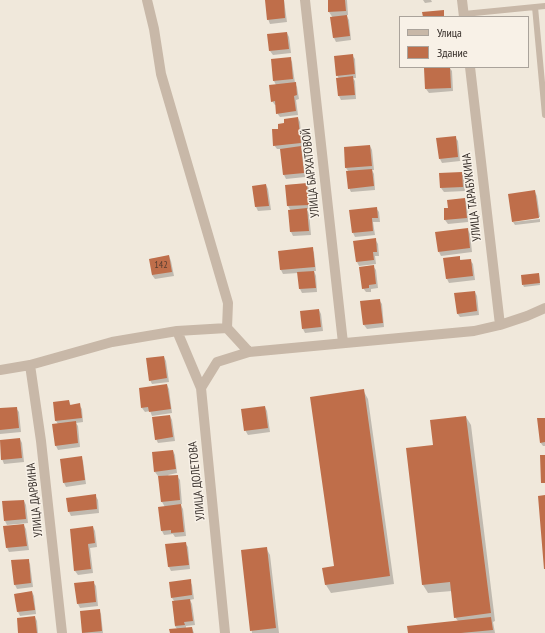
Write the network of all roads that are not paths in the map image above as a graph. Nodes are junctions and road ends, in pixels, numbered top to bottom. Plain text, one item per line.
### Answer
1 (147, 0) edge
2 (305, 0) edge
3 (462, 0) edge
4 (545, 6) edge
5 (535, 7) junction
6 (464, 16) edge
7 (470, 68) edge
8 (545, 115) edge
9 (545, 308) edge
10 (500, 325) junction
11 (227, 328) junction
12 (177, 330) junction
13 (343, 343) junction
14 (249, 352) junction
15 (30, 365) junction
16 (0, 370) edge
17 (201, 388) junction
18 (62, 633) edge
19 (225, 633) edge

1 - 11 street
2 - 13 street, УЛИЦА БАРХАТОВОЙ
3 - 6 street
4 - 5 lane
5 - 6 lane
5 - 8 lane
7 - 10 street, УЛИЦА ТАРАБУКИНА
9 - 10 street
10 - 13 street
11 - 12 street
11 - 14 street
12 - 15 street
12 - 17 street, УЛИЦА ДОЛЕТОВА
13 - 14 street
14 - 17 street
15 - 16 street
15 - 18 street, УЛИЦА ДАРВИНА
17 - 19 street, УЛИЦА ДОЛЕТОВА

